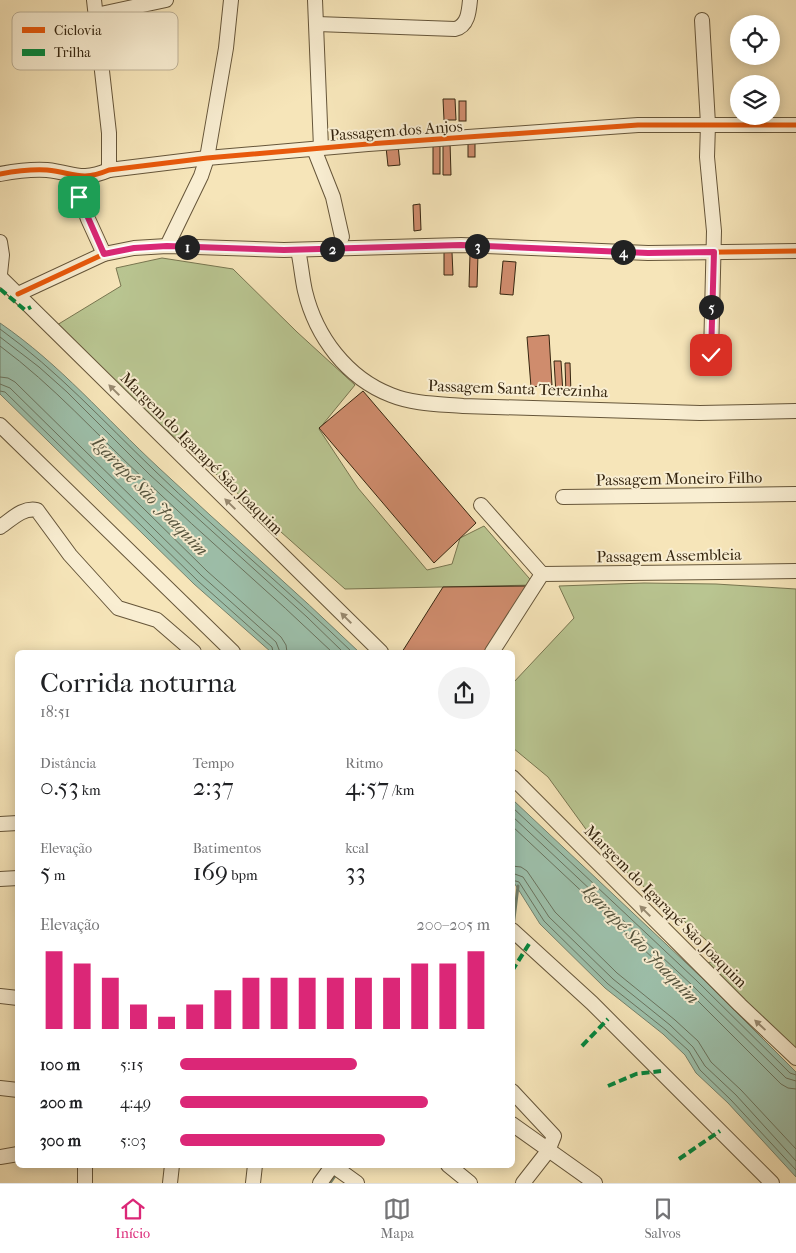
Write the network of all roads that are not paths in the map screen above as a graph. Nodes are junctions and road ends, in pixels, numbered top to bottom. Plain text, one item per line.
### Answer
1 (166, 0) edge
2 (231, 0) edge
3 (315, 0) edge
4 (470, 0) edge
5 (110, 12) edge
6 (702, 20) dead end
7 (316, 24) junction
8 (102, 70) edge
9 (708, 124) junction
10 (796, 125) edge
11 (318, 148) junction
12 (207, 158) junction
13 (109, 170) junction
14 (0, 174) edge
15 (73, 177) junction
16 (342, 237) dead end
17 (0, 242) edge
18 (167, 246) junction
19 (298, 250) junction
20 (796, 251) edge
21 (714, 252) junction
22 (104, 254) junction
23 (0, 276) edge
24 (0, 289) edge
25 (18, 294) junction
26 (31, 307) junction
27 (711, 355) dead end
28 (796, 411) edge
29 (0, 425) edge
30 (796, 494) edge
31 (563, 497) dead end
32 (481, 505) dead end
33 (0, 527) edge
34 (796, 571) edge
35 (542, 574) junction
36 (192, 650) edge
37 (230, 650) edge
38 (378, 650) edge
39 (493, 650) edge
40 (515, 781) edge
41 (15, 823) edge
42 (0, 824) edge
43 (0, 878) edge
44 (15, 878) edge
45 (515, 933) edge
46 (0, 996) edge
47 (15, 998) edge
48 (796, 1058) edge
49 (0, 1088) edge
50 (15, 1090) edge
51 (515, 1093) edge
52 (515, 1126) edge
53 (548, 1151) junction
54 (15, 1154) edge
55 (0, 1157) edge
56 (85, 1168) edge
57 (172, 1168) edge
58 (255, 1168) edge
59 (452, 1168) edge
60 (338, 1170) edge
61 (85, 1183) edge
62 (170, 1183) edge
63 (253, 1183) edge
64 (320, 1183) edge
65 (357, 1183) edge
66 (470, 1183) edge
67 (523, 1183) edge
68 (595, 1183) edge
69 (772, 1183) edge

1 - 5 street
2 - 12 street
3 - 7 street
4 - 7 street
6 - 9 street
7 - 11 street
8 - 13 street
9 - 10 street, Passagem dos Anjos
9 - 11 street, Passagem dos Anjos
9 - 21 street
11 - 12 street, Passagem dos Anjos
11 - 16 street
12 - 13 street, Passagem dos Anjos
12 - 18 street
13 - 15 street, Passagem dos Anjos
14 - 15 street, Passagem dos Anjos
15 - 22 street
17 - 23 street
18 - 19 street
18 - 22 street
19 - 21 street
19 - 28 street, Passagem Santa Terezinha
20 - 21 street
21 - 27 street
22 - 25 street
23 - 25 street, Margem do Igarapé São Joaquim
24 - 26 street
25 - 26 street, Margem do Igarapé São Joaquim
38 -> 26 street, Margem do Igarapé São Joaquim
29 - 37 street
30 - 31 street, Passagem Moneiro Filho
32 - 35 street
33 - 36 street
34 - 35 street, Passagem Assembleia
35 - 39 street
48 -> 40 street, Margem do Igarapé São Joaquim
41 - 42 street
43 - 44 street
45 - 69 street
46 - 47 street
49 - 50 street
51 - 53 street
52 - 53 street
53 - 67 street
53 - 68 street
54 - 55 street
56 - 61 street
57 - 62 street
58 - 63 street
59 - 66 street
60 - 64 street
60 - 65 street

